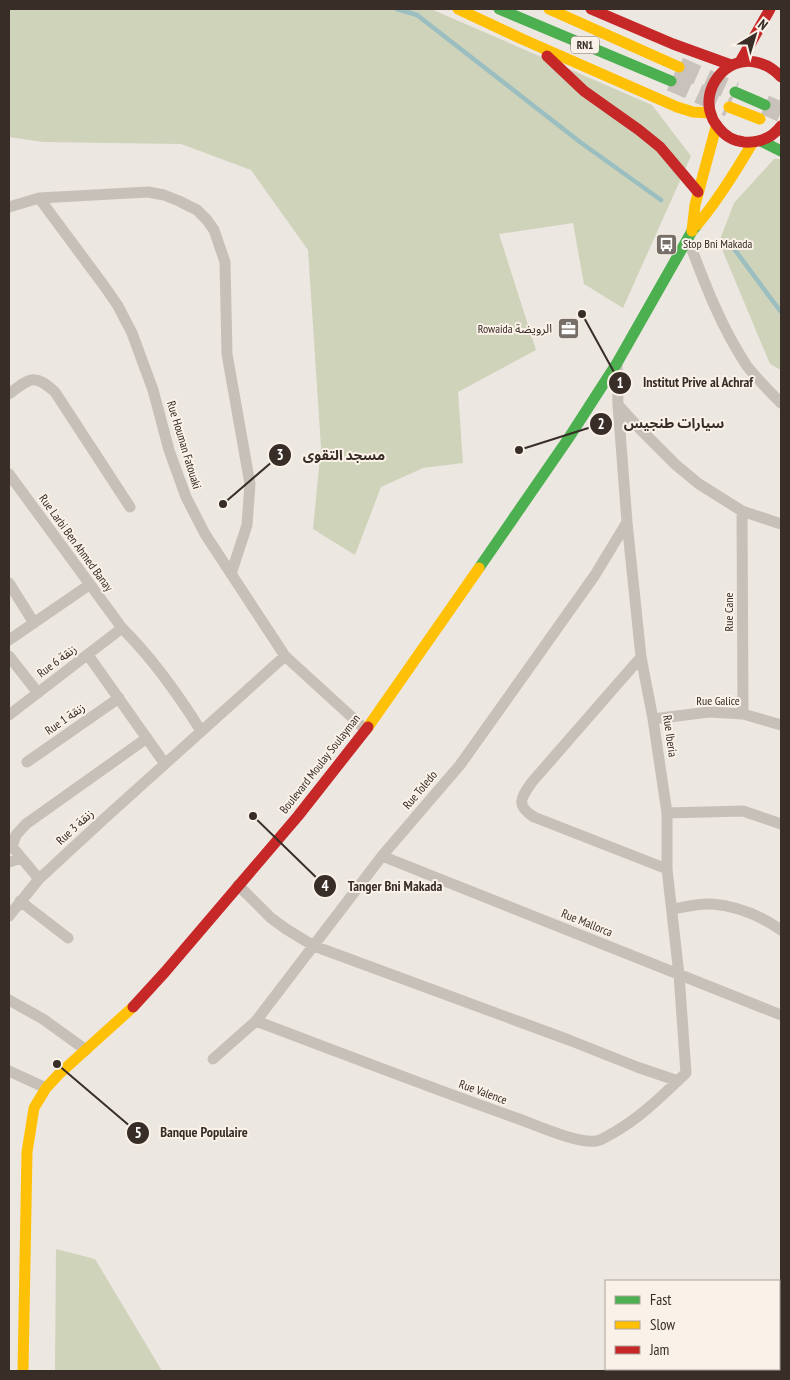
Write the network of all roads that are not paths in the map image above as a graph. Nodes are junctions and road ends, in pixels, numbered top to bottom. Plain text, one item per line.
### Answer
1 (458, 9) edge
2 (500, 9) edge
3 (549, 9) edge
4 (591, 9) edge
5 (770, 9) edge
6 (534, 45) junction
7 (736, 63) junction
8 (679, 67) tunnel mouth
9 (781, 77) edge
10 (671, 81) tunnel mouth
11 (735, 92) tunnel mouth
12 (766, 105) tunnel mouth
13 (729, 107) tunnel mouth
14 (710, 113) junction
15 (760, 119) tunnel mouth
16 (716, 126) junction
17 (781, 126) edge
18 (757, 142) junction
19 (781, 151) edge
20 (698, 192) junction
21 (39, 198) junction
22 (9, 207) edge
23 (690, 235) junction
24 (617, 363) junction
25 (9, 394) edge
26 (781, 403) edge
27 (618, 405) junction
28 (9, 474) edge
29 (130, 508) dead end
30 (742, 510) junction
31 (627, 522) junction
32 (781, 524) edge
33 (230, 574) junction
34 (9, 584) edge
35 (89, 585) junction
36 (34, 623) junction
37 (122, 628) junction
38 (9, 640) edge
39 (88, 655) junction
40 (9, 656) edge
41 (285, 656) junction
42 (641, 657) junction
43 (38, 693) junction
44 (119, 698) junction
45 (743, 714) junction
46 (9, 715) edge
47 (653, 719) junction
48 (781, 725) edge
49 (366, 730) junction
50 (202, 731) junction
51 (147, 738) junction
52 (27, 762) dead end
53 (165, 764) junction
54 (667, 813) junction
55 (781, 824) edge
56 (10, 845) edge
57 (382, 856) junction
58 (21, 858) junction
59 (9, 862) edge
60 (667, 869) junction
61 (39, 879) junction
62 (238, 885) junction
63 (20, 901) junction
64 (672, 909) junction
65 (9, 916) edge
66 (781, 930) edge
67 (68, 938) dead end
68 (314, 946) junction
69 (679, 975) junction
70 (9, 1000) edge
71 (781, 1015) edge
72 (256, 1021) junction
73 (86, 1050) junction
74 (213, 1059) dead end
75 (9, 1071) edge
76 (682, 1077) junction
77 (46, 1088) junction
78 (24, 1371) edge

1 - 6 main road
2 - 10 main road, RN1
3 - 8 main road, RN1
4 - 7 main road
5 - 7 main road
6 - 14 main road
6 - 20 main road
7 - 9 main road
7 - 14 main road
11 - 12 main road
13 - 15 main road
14 - 16 main road
16 - 18 main road
16 - 20 main road, Boulevard Moulay Soulayman
17 - 18 main road
18 - 19 main road
18 - 23 main road, Boulevard Moulay Soulayman
20 - 23 main road, Boulevard Moulay Soulayman
21 - 22 street
21 - 33 street, Rue Houman Fatouaki
21 - 33 street
23 - 24 main road, Boulevard Moulay Soulayman
23 - 26 street
24 - 27 street, Rue Iberia
24 - 49 main road, Boulevard Moulay Soulayman
25 - 29 street
27 - 30 street
27 - 31 street, Rue Iberia
28 - 35 street, Rue Larbi Ben Ahmed Banay
30 - 32 street
30 - 45 street, Rue Cane
31 - 42 street, Rue Iberia
31 - 57 street, Rue Toledo
33 - 41 street, Rue Houman Fatouaki
34 - 36 street
35 - 36 street
35 - 37 street, Rue Larbi Ben Ahmed Banay
36 - 38 street
37 - 39 street, Rue 6 زنقة
37 - 50 street, Rue Larbi Ben Ahmed Banay
39 - 43 street, Rue 6 زنقة
39 - 44 street
40 - 43 street
41 - 49 street, Rue Houman Fatouaki
41 - 50 street, Rue 3 زنقة
42 - 47 street, Rue Iberia
42 - 60 street
43 - 46 street, Rue 6 زنقة
44 - 51 street
44 - 52 street, Rue 1 زنقة
45 - 47 street, Rue Galice
45 - 48 street, Rue Galice
47 - 54 street, Rue Iberia
49 - 62 main road, Boulevard Moulay Soulayman
50 - 53 street, Rue 3 زنقة
51 - 53 street
51 - 56 street
53 - 61 street, Rue 3 زنقة
54 - 55 street
54 - 60 street, Rue Iberia
56 - 58 street
57 - 68 street, Rue Toledo
57 - 69 street, Rue Mallorca
58 - 59 street
58 - 61 street
60 - 64 street, Rue Iberia
61 - 63 street, Rue 3 زنقة
62 - 68 street
62 - 73 main road, Boulevard Moulay Soulayman
63 - 65 street, Rue 3 زنقة
63 - 67 street
64 - 66 street
64 - 69 street, Rue Iberia
68 - 72 street, Rue Toledo
68 - 76 street
69 - 71 street, Rue Mallorca
69 - 76 street, Rue Iberia
70 - 73 street
72 - 74 street, Rue Toledo
72 - 76 street, Rue Valence
73 - 77 main road, Boulevard Moulay Soulayman
75 - 77 street
77 - 78 main road, Boulevard Moulay Soulayman

